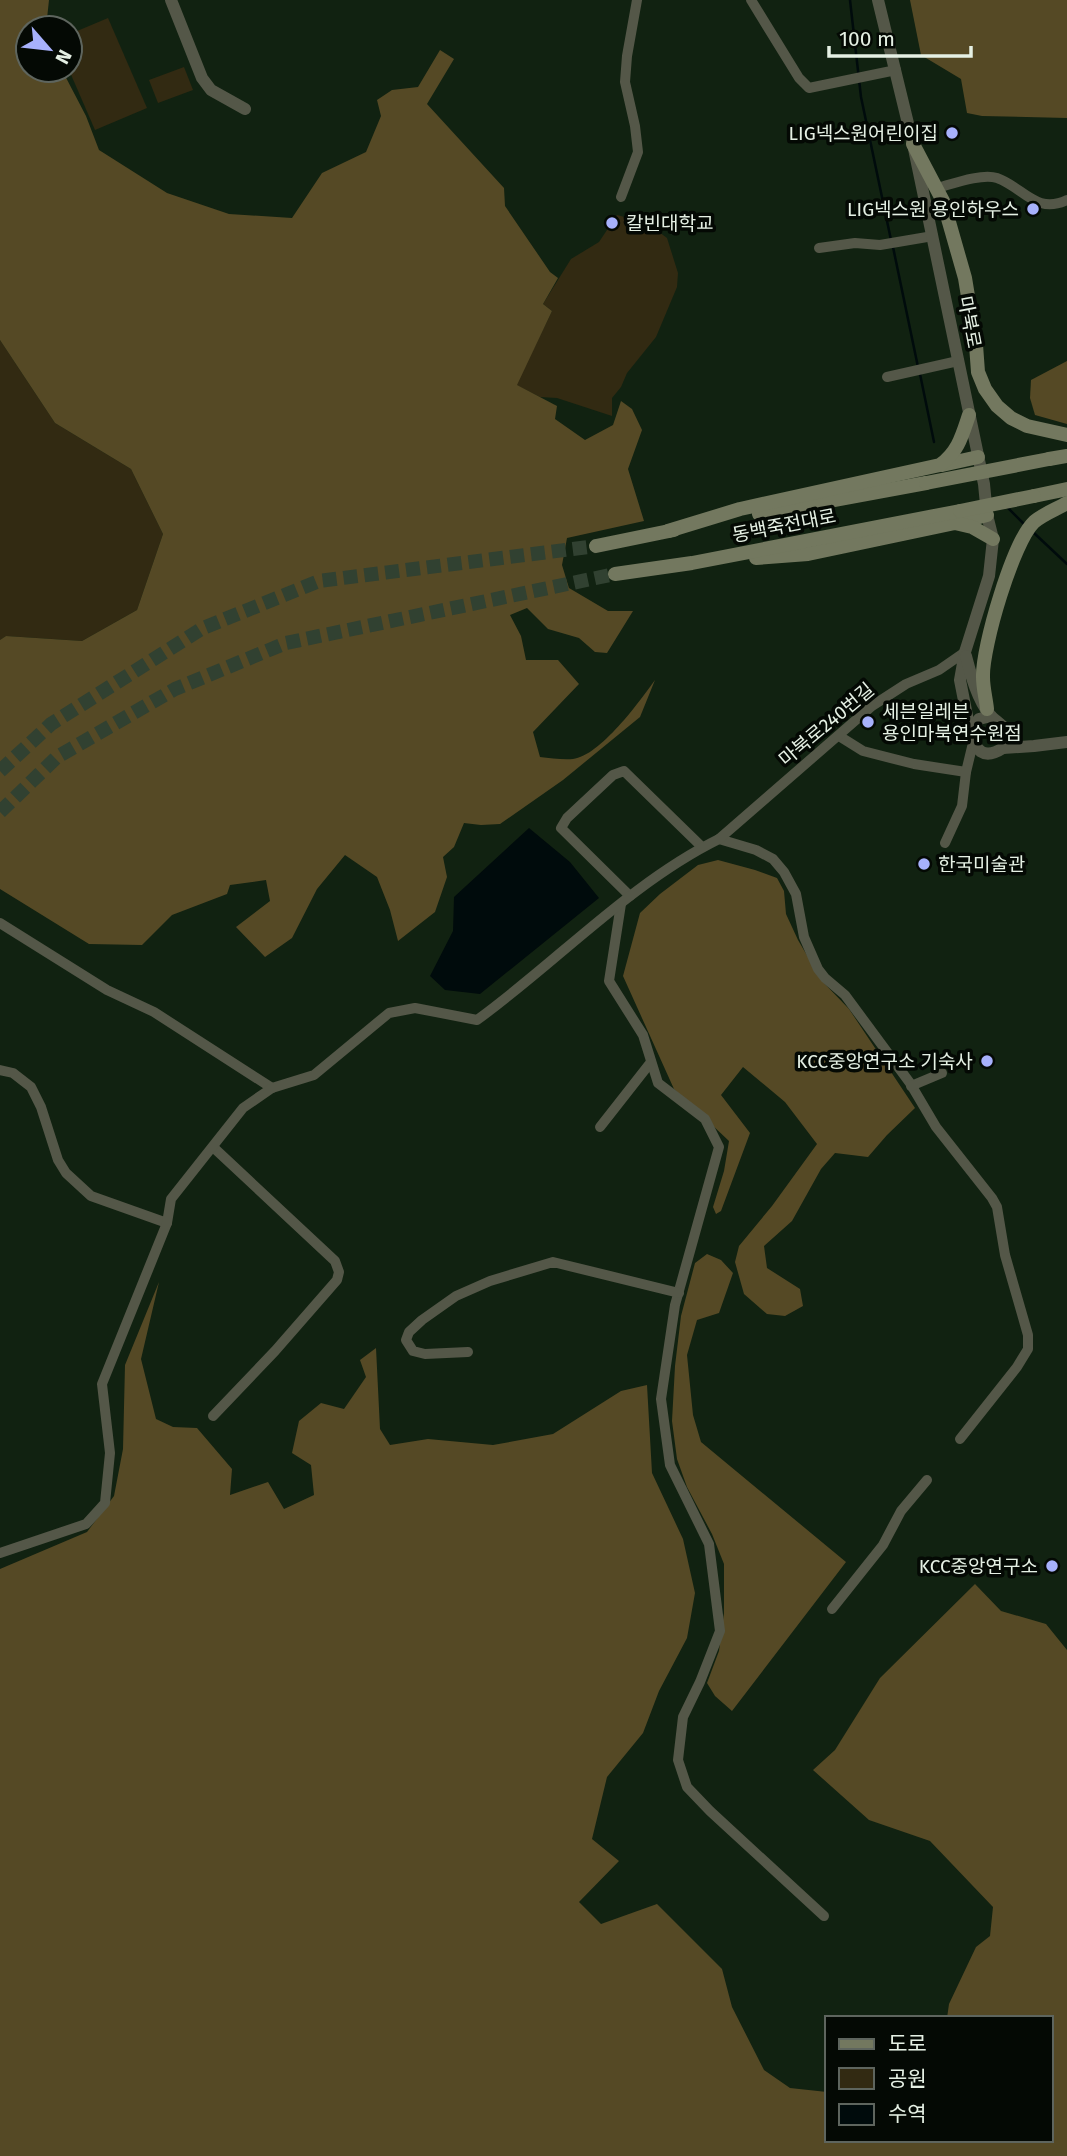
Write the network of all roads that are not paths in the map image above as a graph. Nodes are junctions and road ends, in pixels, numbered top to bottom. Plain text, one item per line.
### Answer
1 (171, 0) edge
2 (637, 0) edge
3 (751, 0) edge
4 (878, 0) edge
5 (896, 70) junction
6 (245, 109) dead end
7 (914, 144) junction
8 (937, 188) junction
9 (621, 197) dead end
10 (1067, 200) edge
11 (933, 236) junction
12 (819, 248) dead end
13 (958, 360) junction
14 (887, 377) dead end
15 (969, 415) junction
16 (1067, 435) edge
17 (1067, 456) edge
18 (978, 457) junction
19 (940, 465) junction
20 (1067, 489) edge
21 (1067, 503) edge
22 (987, 515) junction
23 (957, 517) junction
24 (667, 531) junction
25 (993, 539) junction
26 (596, 546) tunnel mouth
27 (615, 574) tunnel mouth
28 (965, 652) junction
29 (989, 713) junction
30 (839, 736) junction
31 (971, 737) junction
32 (1067, 741) edge
33 (1003, 747) junction
34 (966, 772) junction
35 (719, 839) junction
36 (944, 843) dead end
37 (702, 847) junction
38 (630, 896) junction
39 (621, 904) junction
40 (0, 923) edge
41 (651, 1062) junction
42 (0, 1070) edge
43 (942, 1073) dead end
44 (911, 1086) junction
45 (272, 1088) junction
46 (600, 1126) dead end
47 (213, 1147) junction
48 (167, 1223) junction
49 (679, 1293) junction
50 (468, 1352) dead end
51 (214, 1416) dead end
52 (960, 1439) dead end
53 (927, 1480) dead end
54 (0, 1553) edge
55 (832, 1609) dead end
56 (824, 1916) dead end

1 - 6 street
2 - 9 street
3 - 5 street
4 - 5 street, 마북로
5 - 7 street, 마북로
7 - 8 main road
7 - 11 street, 마북로
8 - 10 street
8 - 16 main road
11 - 12 street
11 - 13 street, 마북로
13 - 14 street
13 - 15 street, 마북로
15 - 18 street, 마북로
15 - 19 main road
17 - 24 main road, 동백죽전대로, bridge
18 - 19 main road
18 - 22 street, 마북로
19 - 24 main road
20 - 23 main road, bridge
21 - 29 main road
22 - 23 main road
22 - 25 street, 마북로
23 - 25 main road
23 - 27 main road, 동백죽전대로
24 - 26 main road, 동백죽전대로
25 - 28 street, 마북로
28 - 29 street
28 - 30 street, 마북로240번길
28 - 31 street, 마북로
29 - 31 street
29 - 33 street
30 - 34 street
30 - 35 street, 마북로240번길
31 - 33 street
31 - 34 street
32 - 33 street
34 - 36 street
35 - 37 street, 마북로240번길
35 - 44 street
37 - 38 street, 마북로240번길
37 - 38 street
38 - 39 street, 마북로240번길
39 - 41 street
39 - 45 street, 마북로240번길
40 - 45 street
41 - 46 street
41 - 49 street
42 - 48 street
43 - 44 street
44 - 52 street
45 - 47 street
47 - 48 street
47 - 51 street
48 - 54 street
49 - 50 street
49 - 56 street
53 - 55 street

